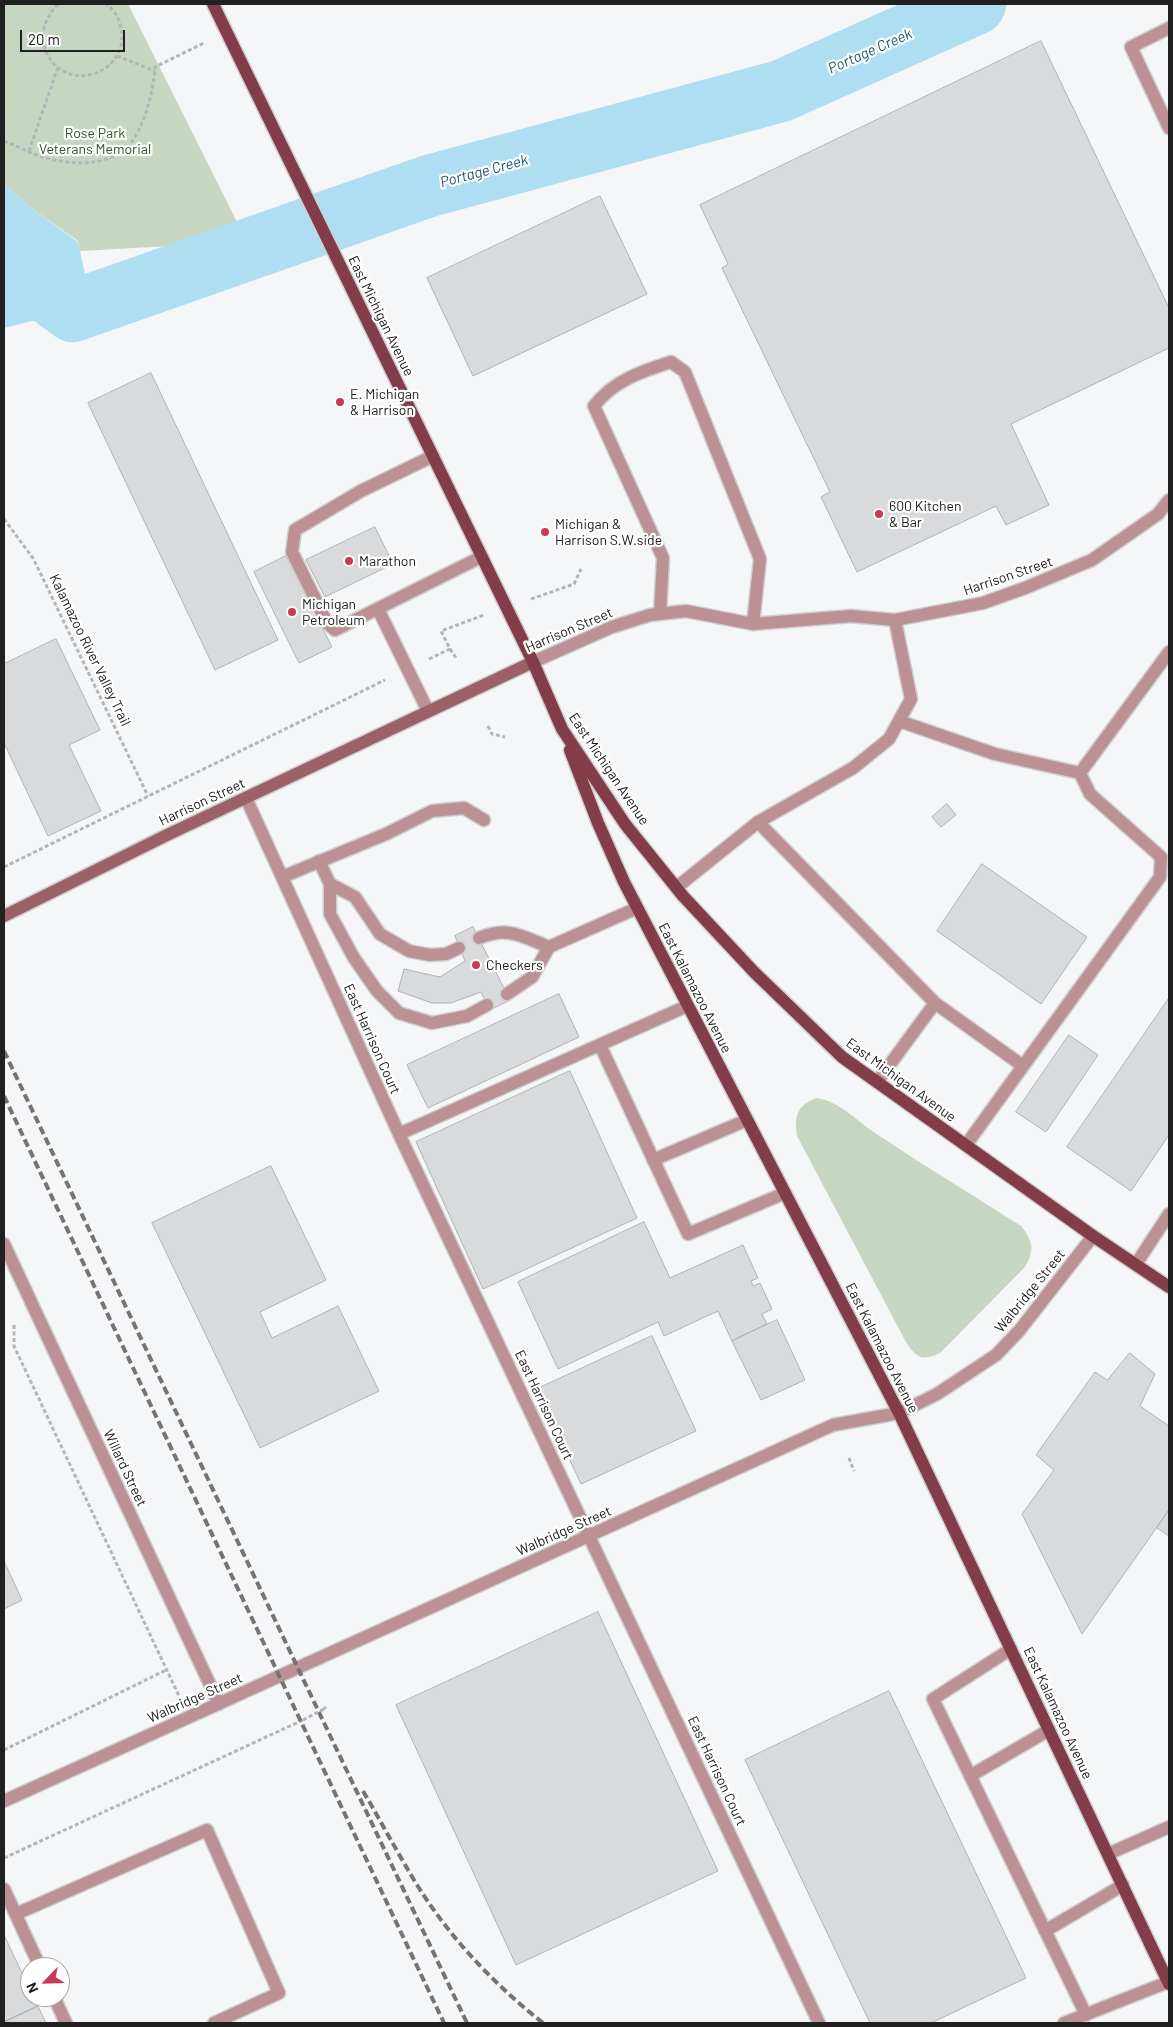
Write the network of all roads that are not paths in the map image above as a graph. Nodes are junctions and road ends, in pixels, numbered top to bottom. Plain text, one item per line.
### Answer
1 (213, 4) edge
2 (1169, 28) edge
3 (1169, 128) edge
4 (432, 456) junction
5 (1169, 500) edge
6 (481, 556) junction
7 (378, 609) junction
8 (660, 614) junction
9 (895, 620) junction
10 (753, 624) junction
11 (1169, 652) edge
12 (533, 662) junction
13 (428, 711) junction
14 (899, 721) junction
15 (562, 729) junction
16 (1080, 773) junction
17 (246, 798) junction
18 (484, 820) dead end
19 (758, 822) junction
20 (319, 861) junction
21 (282, 877) junction
22 (330, 884) junction
23 (677, 887) junction
24 (637, 908) junction
25 (4, 916) edge
26 (479, 938) dead end
27 (549, 947) junction
28 (459, 948) dead end
29 (507, 994) dead end
30 (935, 1003) junction
31 (487, 1005) dead end
32 (688, 1006) junction
33 (600, 1045) junction
34 (1023, 1066) junction
35 (877, 1082) junction
36 (746, 1120) junction
37 (399, 1134) junction
38 (966, 1145) junction
39 (654, 1160) junction
40 (785, 1193) junction
41 (1169, 1214) edge
42 (1093, 1236) junction
43 (4, 1244) edge
44 (1136, 1264) junction
45 (1169, 1287) edge
46 (899, 1412) junction
47 (589, 1536) junction
48 (1011, 1649) junction
49 (219, 1704) junction
50 (1049, 1730) junction
51 (970, 1776) junction
52 (4, 1801) edge
53 (1169, 1826) edge
54 (1108, 1854) junction
55 (1124, 1885) junction
56 (4, 1889) edge
57 (16, 1914) junction
58 (1045, 1931) junction
59 (35, 1957) edge
60 (1165, 1964) edge
61 (1169, 1983) edge
62 (59, 2007) edge
63 (1086, 2014) junction
64 (66, 2023) edge
65 (214, 2023) edge
66 (819, 2023) edge
67 (1064, 2023) edge

1 - 4 main road, East Michigan Avenue
2 - 3 street
4 - 6 main road, East Michigan Avenue
4 - 7 street
5 - 9 street, Harrison Street
6 - 7 street
6 - 12 main road, East Michigan Avenue
7 - 13 street
8 - 10 street, Harrison Street
8 - 10 street
8 - 12 street, Harrison Street
9 - 10 street, Harrison Street
9 - 14 street
11 - 16 street
12 - 13 street, Harrison Street
12 - 15 main road, East Michigan Avenue
13 - 17 street, Harrison Street
14 - 16 street
14 - 19 street
15 - 23 main road, East Michigan Avenue
15 - 24 main road, East Kalamazoo Avenue
16 - 34 street
17 - 21 street, East Harrison Court
17 - 25 street, Harrison Street
18 - 20 street
19 - 23 street
19 - 30 street
20 - 21 street
20 - 22 street
21 - 37 street, East Harrison Court
22 - 28 street
22 - 31 street
23 - 35 main road, East Michigan Avenue
24 - 27 street
24 - 32 main road, East Kalamazoo Avenue
26 - 27 street
27 - 29 street
30 - 34 street
30 - 35 street
32 - 33 street
32 - 36 main road, East Kalamazoo Avenue
33 - 37 street
33 - 39 street
34 - 38 street
35 - 38 main road, East Michigan Avenue
36 - 39 street
36 - 40 main road, East Kalamazoo Avenue
37 - 47 street, East Harrison Court
38 - 42 main road, East Michigan Avenue
39 - 40 street
40 - 46 main road, East Kalamazoo Avenue
41 - 44 street
42 - 44 main road, East Michigan Avenue
42 - 46 street, Walbridge Street
43 - 49 street, Willard Street
44 - 45 main road, East Michigan Avenue
46 - 47 street, Walbridge Street
46 - 48 main road, East Kalamazoo Avenue
47 - 49 street, Walbridge Street
47 - 66 street, East Harrison Court
48 - 50 main road, East Kalamazoo Avenue
48 - 51 street
49 - 52 street, Walbridge Street
50 - 51 street
50 - 54 main road, East Kalamazoo Avenue
51 - 58 street
53 - 54 street
54 - 55 main road, East Kalamazoo Avenue
55 - 58 street
55 - 60 main road, East Kalamazoo Avenue
56 - 57 street
57 - 59 street
57 - 65 street
58 - 63 street
60 - 61 main road, East Kalamazoo Avenue
61 - 63 street
62 - 64 street
63 - 67 street

